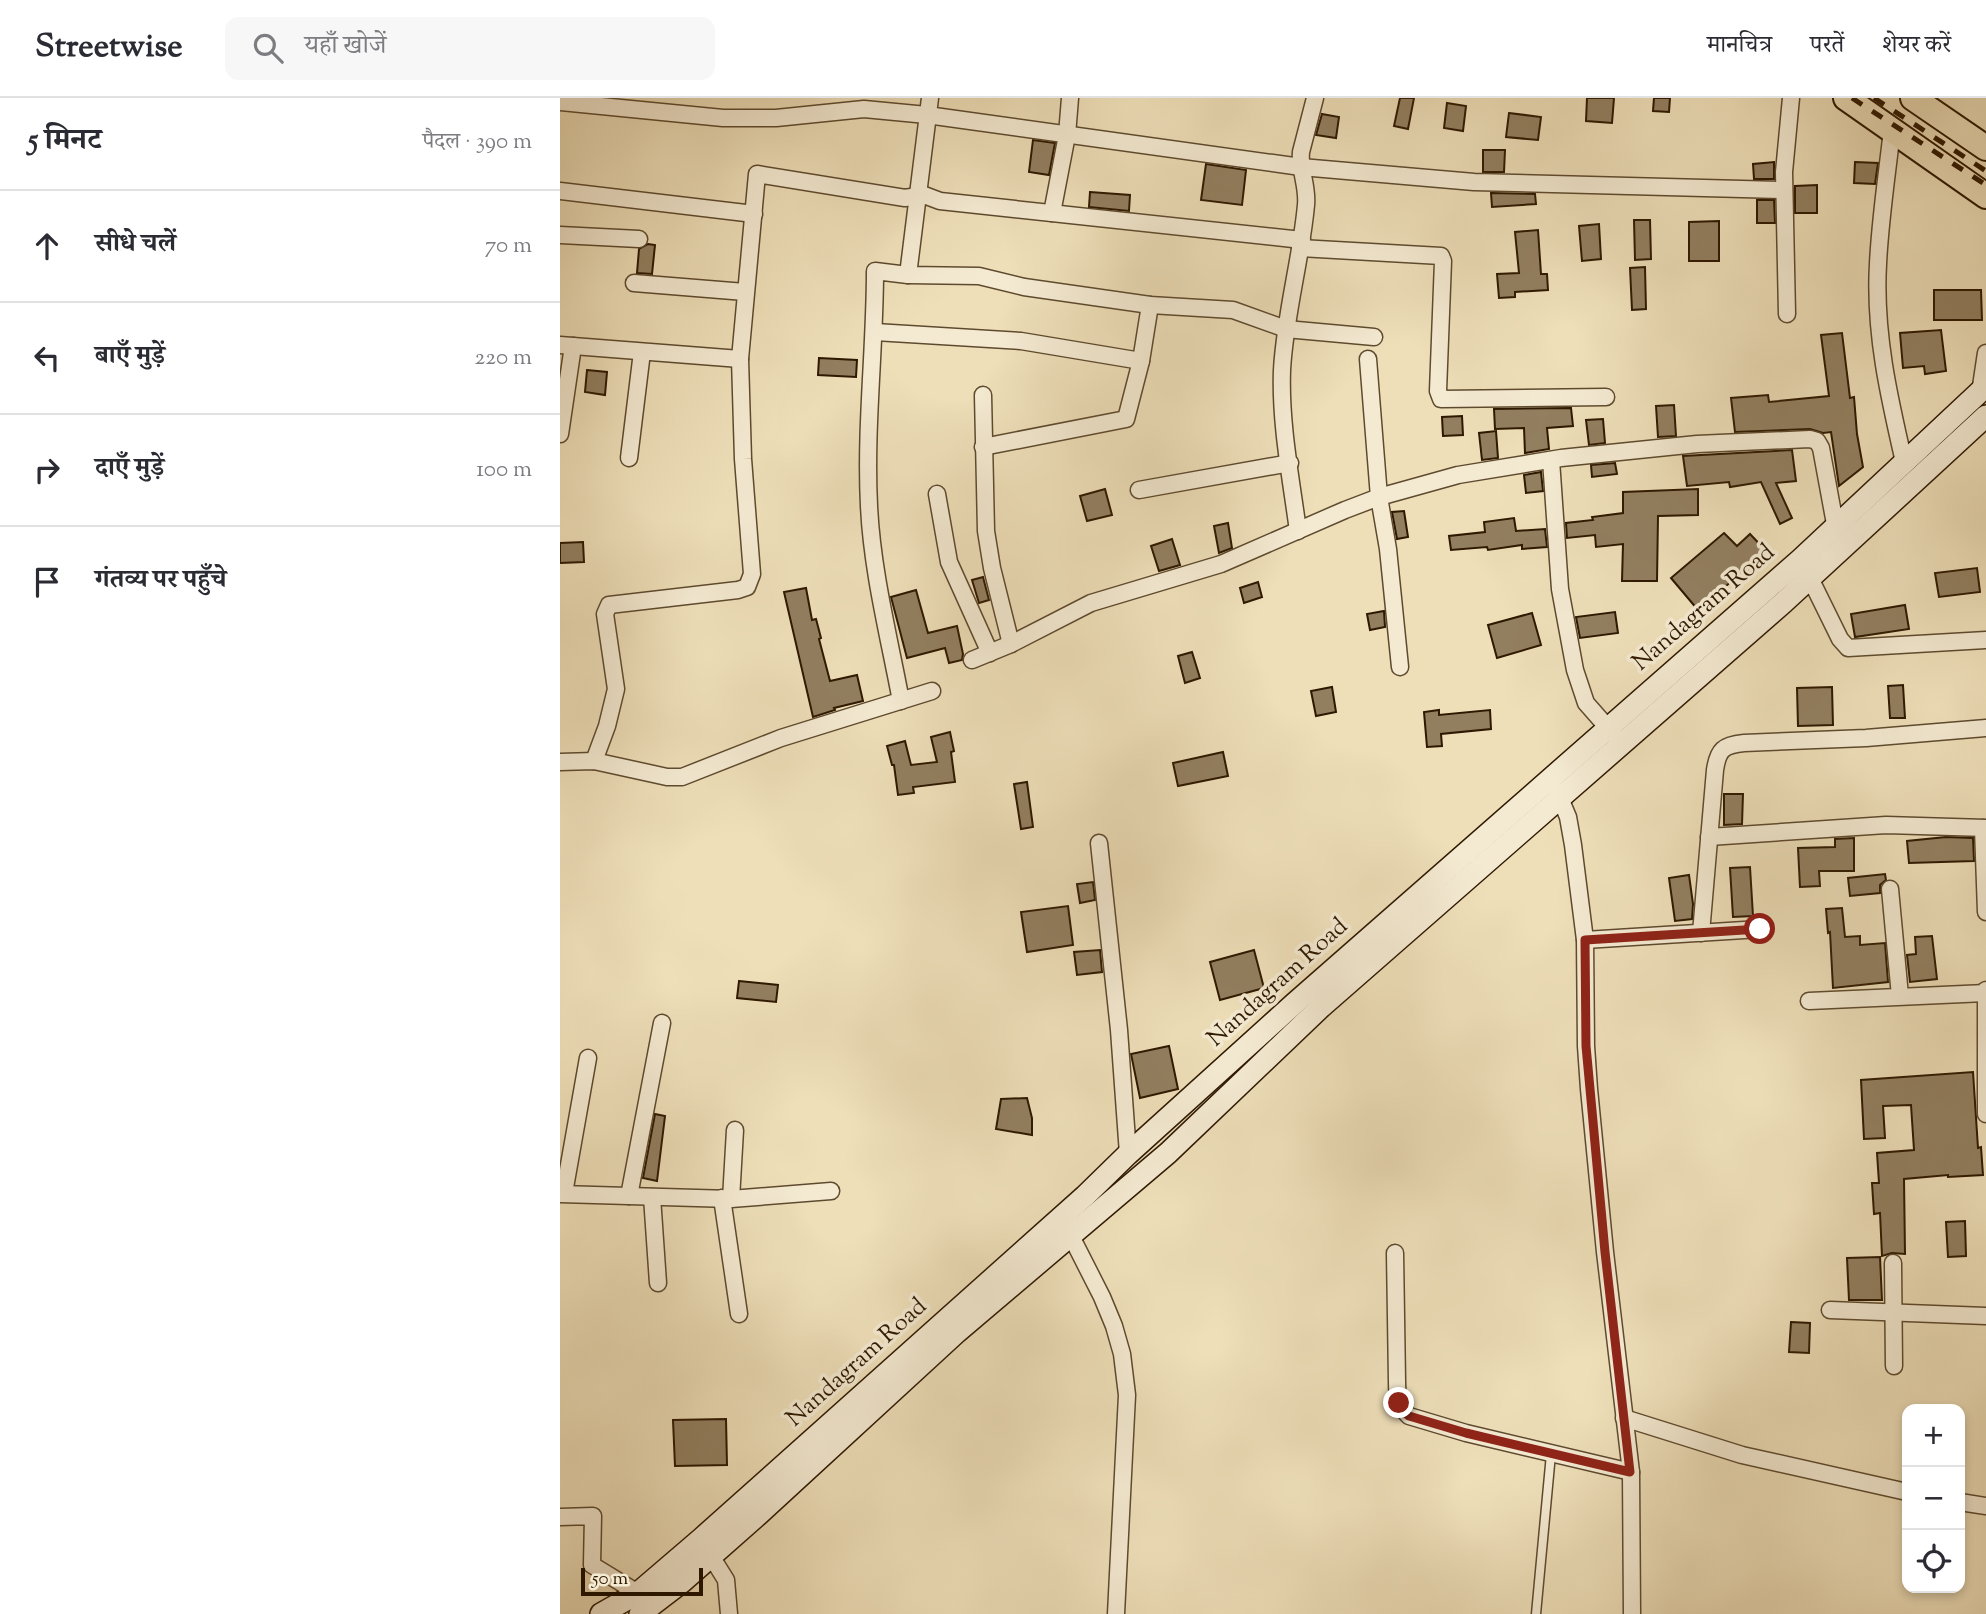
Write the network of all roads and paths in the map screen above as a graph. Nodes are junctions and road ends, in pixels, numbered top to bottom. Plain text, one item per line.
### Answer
1 (930, 98) edge
2 (1070, 98) edge
3 (1315, 98) edge
4 (1791, 98) edge
5 (1846, 98) edge
6 (560, 102) edge
7 (1926, 102) edge
8 (927, 115) junction
9 (1892, 130) junction
10 (1067, 135) junction
11 (1986, 148) edge
12 (1301, 167) junction
13 (1784, 190) junction
14 (560, 191) edge
15 (917, 196) junction
16 (1986, 196) edge
17 (1052, 213) junction
18 (754, 215) junction
19 (560, 234) edge
20 (639, 239) dead end
21 (1301, 244) junction
22 (908, 275) junction
23 (634, 282) dead end
24 (746, 292) junction
25 (1150, 305) junction
26 (1787, 314) dead end
27 (1286, 329) junction
28 (875, 332) junction
29 (1374, 337) dead end
30 (566, 345) edge
31 (642, 352) junction
32 (1986, 353) edge
33 (740, 359) junction
34 (1368, 359) dead end
35 (1141, 361) junction
36 (1983, 389) edge
37 (983, 395) dead end
38 (1606, 397) dead end
39 (1986, 416) edge
40 (560, 433) edge
41 (984, 447) junction
42 (629, 458) dead end
43 (1551, 460) junction
44 (1904, 462) junction
45 (1290, 463) junction
46 (1139, 490) dead end
47 (937, 494) dead end
48 (1379, 497) junction
49 (1835, 524) junction
50 (1298, 531) junction
51 (1810, 578) junction
52 (1986, 640) edge
53 (1011, 644) junction
54 (990, 653) junction
55 (972, 660) dead end
56 (1400, 667) dead end
57 (932, 691) dead end
58 (901, 701) junction
59 (1986, 728) edge
60 (1614, 735) junction
61 (594, 761) junction
62 (560, 762) edge
63 (1555, 788) junction
64 (1984, 828) edge
65 (1709, 837) junction
66 (1099, 844) dead end
67 (1890, 889) dead end
68 (1986, 912) edge
69 (1760, 929) dead end
70 (1701, 933) junction
71 (1585, 940) junction
72 (1986, 992) edge
73 (1900, 996) junction
74 (1809, 1001) dead end
75 (662, 1023) dead end
76 (587, 1058) dead end
77 (1227, 1065) junction
78 (1985, 1079) edge
79 (1243, 1082) junction
80 (1986, 1114) edge
81 (735, 1130) dead end
82 (1128, 1154) junction
83 (831, 1191) dead end
84 (562, 1194) edge
85 (629, 1196) junction
86 (652, 1198) junction
87 (726, 1198) junction
88 (1070, 1234) junction
89 (1395, 1253) dead end
90 (1893, 1263) dead end
91 (658, 1283) dead end
92 (971, 1309) junction
93 (1830, 1310) dead end
94 (1894, 1312) junction
95 (739, 1314) dead end
96 (1986, 1316) edge
97 (1894, 1366) dead end
98 (1624, 1418) junction
99 (1551, 1454) junction
100 (1630, 1472) junction
101 (1902, 1491) edge
102 (1965, 1503) edge
103 (1986, 1506) edge
104 (560, 1517) edge
105 (706, 1547) junction
106 (639, 1604) edge
107 (601, 1614) edge
108 (729, 1614) edge
109 (1116, 1614) edge
110 (1536, 1614) edge
111 (1632, 1614) edge

1 - 8 street
2 - 10 street
3 - 12 street
4 - 13 street
5 - 9 main road
6 - 8 street
7 - 11 main road
8 - 10 street
8 - 15 street
9 - 16 main road
9 - 44 street
10 - 12 street
10 - 17 street
12 - 13 street
12 - 21 street
13 - 26 street
14 - 18 street
15 - 17 street
15 - 18 street
15 - 22 street
17 - 21 street
18 - 24 street
19 - 20 street
21 - 27 street
21 - 38 street
22 - 25 street
22 - 28 street
23 - 24 street
24 - 33 street
25 - 27 street
25 - 35 street
27 - 29 street
27 - 45 street
28 - 35 street
28 - 58 street
30 - 31 street
30 - 40 street
31 - 33 street
31 - 42 street
32 - 36 street
33 - 61 street
34 - 48 street
35 - 41 street
36 - 44 street, Nandagram Road
37 - 41 street
39 - 51 street, Nandagram Road
41 - 53 street
43 - 48 street
43 - 49 street
43 - 60 street
44 - 49 street, Nandagram Road
45 - 46 street
45 - 50 street
47 - 54 street
48 - 50 street
48 - 56 street
49 - 60 street, Nandagram Road
50 - 53 street
51 - 52 street
51 - 60 street, Nandagram Road
53 - 54 street
54 - 55 street
57 - 58 street
58 - 61 street
59 - 65 street
60 - 63 street, Nandagram Road
61 - 62 street
63 - 71 street
63 - 77 street, Nandagram Road
63 - 79 street, Nandagram Road
64 - 65 street
64 - 68 street
65 - 70 street
66 - 82 street
67 - 73 street
69 - 70 street
70 - 71 street
71 - 98 street
72 - 73 street
72 - 78 street
73 - 74 street
75 - 85 street
76 - 84 street
77 - 79 street
77 - 82 street, Nandagram Road
78 - 80 street
79 - 88 street, Nandagram Road
81 - 87 street
82 - 92 street, Nandagram Road
83 - 87 street
84 - 85 street
85 - 86 street
86 - 87 street
86 - 91 street
87 - 95 street
88 - 92 street, Nandagram Road
88 - 109 street
89 - 99 street
90 - 94 street
92 - 105 street, Nandagram Road
93 - 94 street
94 - 96 street
94 - 97 street
98 - 100 street
98 - 101 street
99 - 100 street
99 - 110 lane
100 - 111 street
102 - 103 street
104 - 106 street
105 - 106 street, Nandagram Road
105 - 108 street
106 - 107 street, Nandagram Road

